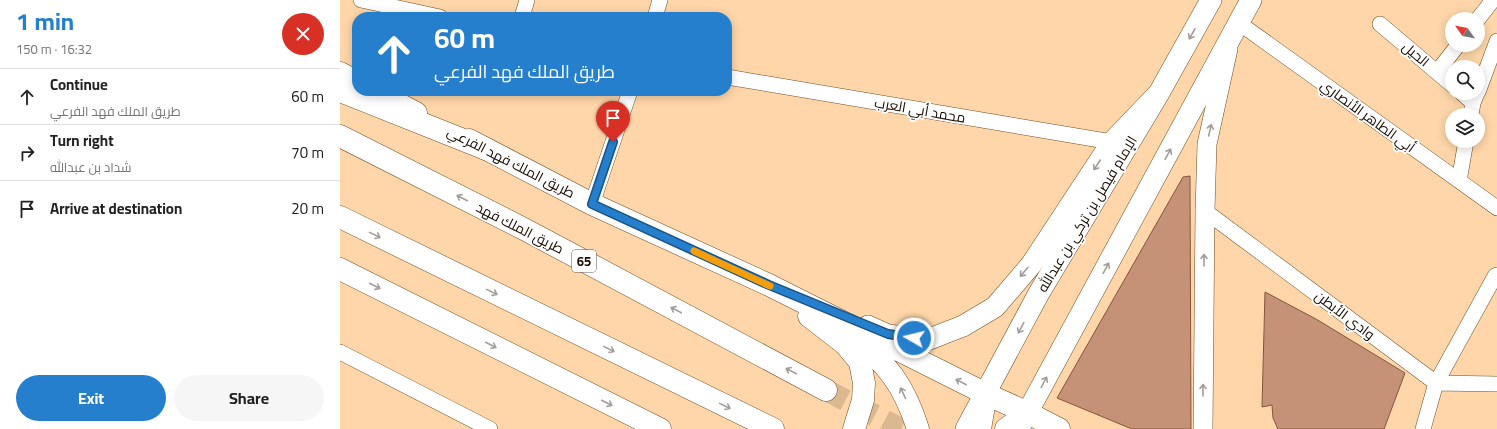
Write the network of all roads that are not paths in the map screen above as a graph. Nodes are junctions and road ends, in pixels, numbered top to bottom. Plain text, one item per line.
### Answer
1 (361, 0) edge
2 (527, 0) edge
3 (660, 0) edge
4 (1211, 0) edge
5 (1251, 0) edge
6 (1493, 0) edge
7 (400, 4) edge
8 (425, 12) edge
9 (523, 12) edge
10 (656, 12) edge
11 (1484, 12) edge
12 (1380, 24) dead end
13 (1235, 29) junction
14 (1496, 47) edge
15 (1453, 52) edge
16 (1437, 72) junction
17 (340, 73) edge
18 (732, 78) edge
19 (352, 79) edge
20 (1445, 79) edge
21 (340, 91) edge
22 (1159, 94) junction
23 (352, 96) edge
24 (353, 96) edge
25 (384, 96) edge
26 (628, 96) edge
27 (1475, 101) edge
28 (340, 136) edge
29 (1112, 142) junction
30 (1465, 148) edge
31 (486, 149) junction
32 (1459, 181) junction
33 (592, 204) junction
34 (1497, 208) edge
35 (1205, 211) junction
36 (340, 217) edge
37 (340, 269) edge
38 (1497, 275) edge
39 (769, 285) junction
40 (1490, 299) edge
41 (340, 352) edge
42 (1436, 383) junction
43 (1497, 384) edge
44 (826, 390) tunnel mouth
45 (986, 394) junction
46 (1023, 421) edge
47 (490, 429) edge
48 (660, 429) edge
49 (773, 429) edge
50 (854, 429) edge
51 (918, 429) edge
52 (966, 429) edge
53 (980, 429) edge
54 (1006, 429) edge
55 (1059, 429) edge
56 (1203, 429) edge
57 (1423, 429) edge

1 - 7 street
2 - 9 street
3 - 10 street
4 -> 22 main road, الإمام فيصل بن تركي بن عبدالله
5 - 13 main road
6 - 11 street
7 - 8 street
12 - 16 street, الحيل
13 - 32 street, أبي الطاهر الأنصاري
35 -> 13 street
46 -> 13 main road
14 - 27 street
15 - 16 street
16 - 20 street, الحيل
17 - 19 main road
18 - 29 street, محمد أبي العرب
21 - 23 main road
22 - 29 main road
22 -> 45 main road, الإمام فيصل بن تركي بن عبدالله
24 - 31 main road
25 - 31 main road, طريق الملك فهد الفرعي
26 - 33 street
44 -> 28 main road, طريق الملك فهد / 65
29 -> 39 main road
30 - 32 street
31 - 33 main road, طريق الملك فهد الفرعي
32 - 34 street, أبي الطاهر الأنصاري
33 - 39 main road, طريق الملك فهد الفرعي
35 - 42 street, وادي الأبطن
56 -> 35 street
36 -> 49 main road
37 -> 48 main road
38 - 40 street
45 -> 39 main road, طريق الملك فهد الفرعي
39 - 50 main road
51 -> 39 main road
40 - 42 street
41 - 47 street
42 - 43 street
42 - 57 street
45 - 46 main road, طريق الملك فهد الفرعي
45 - 52 main road, الإمام فيصل بن تركي بن عبدالله
45 - 53 main road
46 - 54 main road
46 - 55 main road, طريق الملك فهد الفرعي

